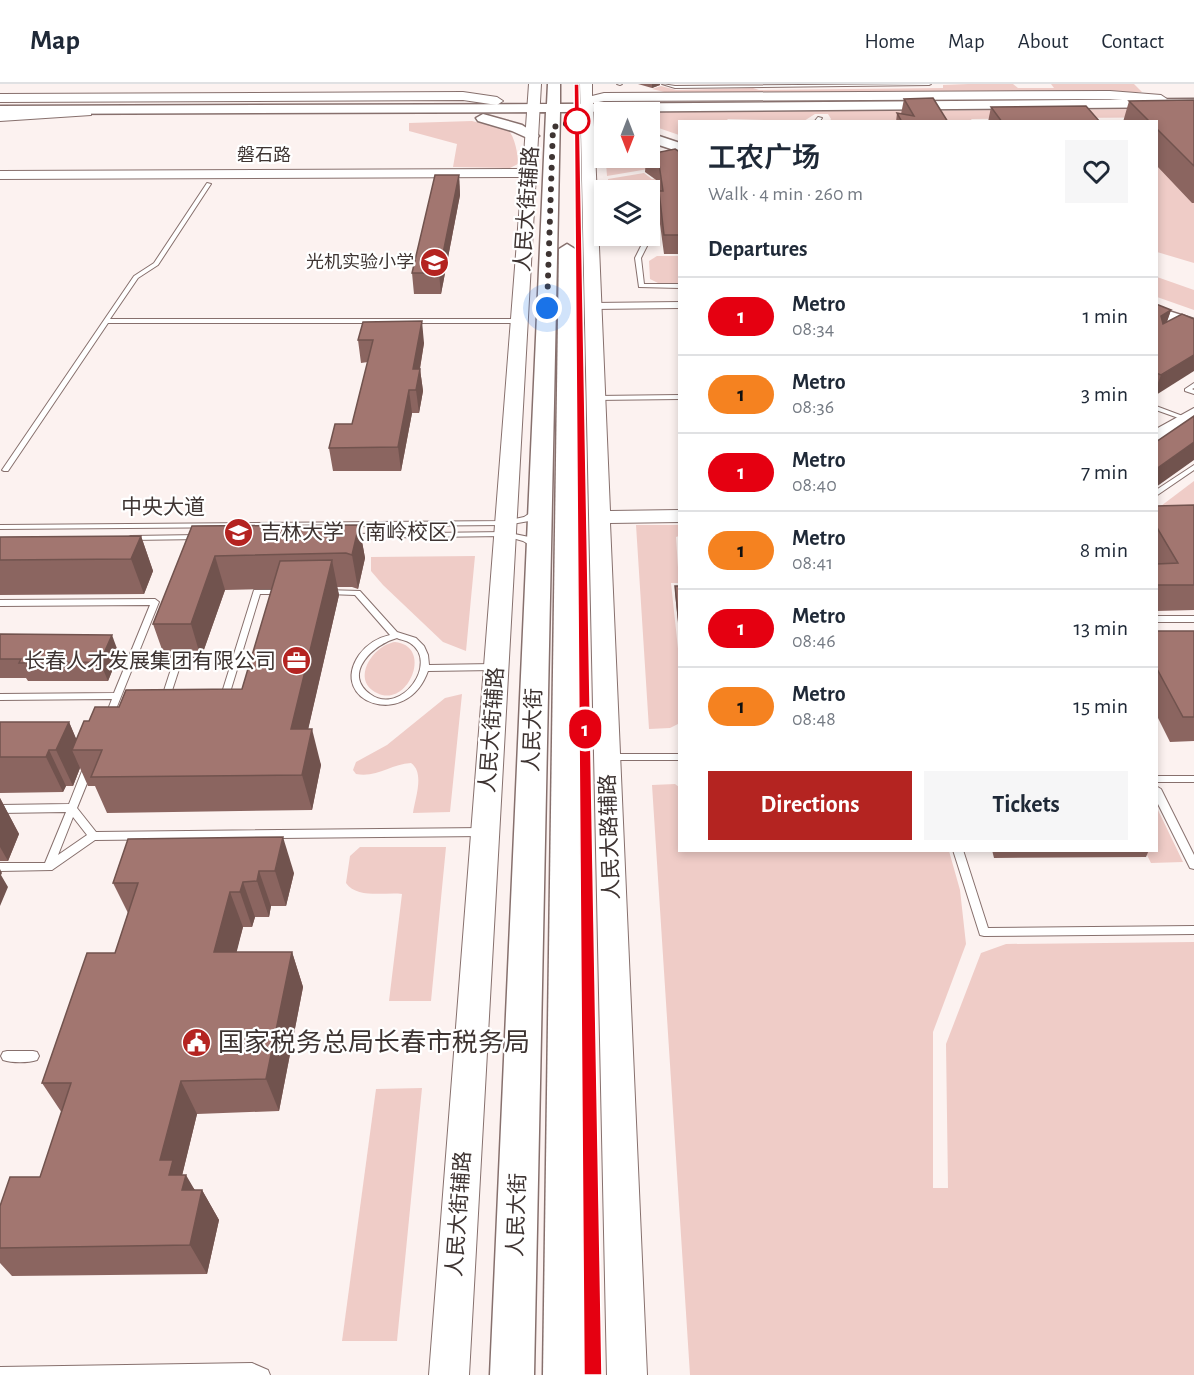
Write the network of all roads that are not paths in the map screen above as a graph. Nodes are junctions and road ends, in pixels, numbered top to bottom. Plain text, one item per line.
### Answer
1 (619, 84) edge
2 (664, 84) edge
3 (929, 84) edge
4 (1145, 84) edge
5 (497, 94) junction
6 (0, 98) edge
7 (1161, 99) junction
8 (666, 101) junction
9 (1194, 101) edge
10 (0, 104) edge
11 (572, 106) edge
12 (660, 106) edge
13 (0, 110) edge
14 (443, 110) junction
15 (93, 112) junction
16 (0, 117) edge
17 (532, 136) junction
18 (660, 138) edge
19 (660, 139) edge
20 (678, 142) edge
21 (678, 147) edge
22 (529, 173) junction
23 (0, 175) edge
24 (209, 184) dead end
25 (594, 206) edge
26 (597, 246) edge
27 (644, 246) edge
28 (678, 286) edge
29 (678, 305) edge
30 (593, 306) junction
31 (1158, 307) edge
32 (1158, 313) edge
33 (106, 321) junction
34 (519, 321) junction
35 (1189, 323) edge
36 (1194, 385) edge
37 (1194, 392) edge
38 (678, 397) edge
39 (596, 398) junction
40 (1158, 408) edge
41 (1192, 415) edge
42 (1158, 437) edge
43 (1194, 467) edge
44 (6, 470) dead end
45 (1158, 493) edge
46 (540, 511) junction
47 (678, 516) edge
48 (600, 517) junction
49 (0, 527) edge
50 (505, 529) junction
51 (346, 536) edge
52 (203, 537) edge
53 (119, 538) edge
54 (539, 550) junction
55 (293, 592) edge
56 (317, 592) edge
57 (0, 603) edge
58 (1158, 619) edge
59 (1194, 619) edge
60 (396, 636) junction
61 (176, 666) dead end
62 (496, 667) junction
63 (425, 668) junction
64 (117, 696) junction
65 (0, 697) edge
66 (214, 699) edge
67 (174, 700) edge
68 (105, 727) edge
69 (92, 757) edge
70 (608, 757) junction
71 (678, 757) edge
72 (1158, 779) edge
73 (1194, 779) edge
74 (1158, 793) edge
75 (71, 808) junction
76 (0, 809) edge
77 (485, 832) junction
78 (93, 836) junction
79 (959, 852) edge
80 (1194, 865) edge
81 (0, 867) edge
82 (48, 867) junction
83 (1194, 930) edge
84 (7, 1056) dead end
85 (33, 1056) dead end
86 (0, 1374) edge
87 (263, 1375) edge
88 (449, 1375) edge
89 (512, 1375) edge
90 (565, 1375) edge
91 (627, 1375) edge

1 - 8 main road
2 - 3 lane
4 - 7 main road
5 - 6 main road
5 - 10 main road
5 - 11 main road
7 - 8 main road
7 - 9 main road
7 - 11 main road
8 - 9 main road
8 - 11 main road
8 - 12 main road
11 - 14 main road
11 - 17 main road, 人民大街辅路
11 - 25 main road, 人民大路辅路
11 - 46 main road, 人民大街
11 - 90 main road, 人民大街
13 - 15 main road
14 - 15 main road
14 - 17 main road
15 - 16 main road
17 - 22 main road, 人民大街辅路
18 - 20 main road
19 - 21 main road
22 - 23 main road, 磐石路
22 - 34 main road, 人民大街辅路
24 - 33 lane
26 - 30 main road, 人民大路辅路
27 - 28 lane
29 - 30 street
30 - 39 main road, 人民大路辅路
31 - 35 main road
32 - 35 main road
33 - 34 lane
33 - 44 lane
34 - 50 main road, 人民大街辅路
36 - 37 lane
38 - 39 lane
39 - 48 main road, 人民大路辅路
40 - 41 lane
41 - 42 main road
43 - 45 lane
46 - 50 lane, 中央大道
46 - 54 main road, 人民大街
47 - 48 main road
48 - 70 main road, 人民大路辅路
49 - 50 lane, 中央大道
50 - 51 lane, 中央大道
50 - 54 lane, 中央大道
50 - 62 main road, 人民大街辅路
52 - 53 lane, 中央大道
54 - 89 main road, 人民大街
55 - 66 lane
56 - 60 lane
57 - 64 lane
58 - 59 lane
60 - 63 lane
60 - 63 lane
61 - 67 lane
62 - 63 lane
62 - 77 main road, 人民大街辅路
64 - 65 lane
64 - 68 lane
69 - 75 lane
70 - 71 lane
70 - 91 main road, 人民大路辅路
72 - 73 lane
74 - 80 lane
75 - 76 lane
75 - 78 lane
75 - 82 lane
77 - 78 lane
77 - 88 main road, 人民大街辅路
78 - 82 lane
79 - 83 lane
81 - 82 lane
84 - 85 lane
86 - 87 lane

